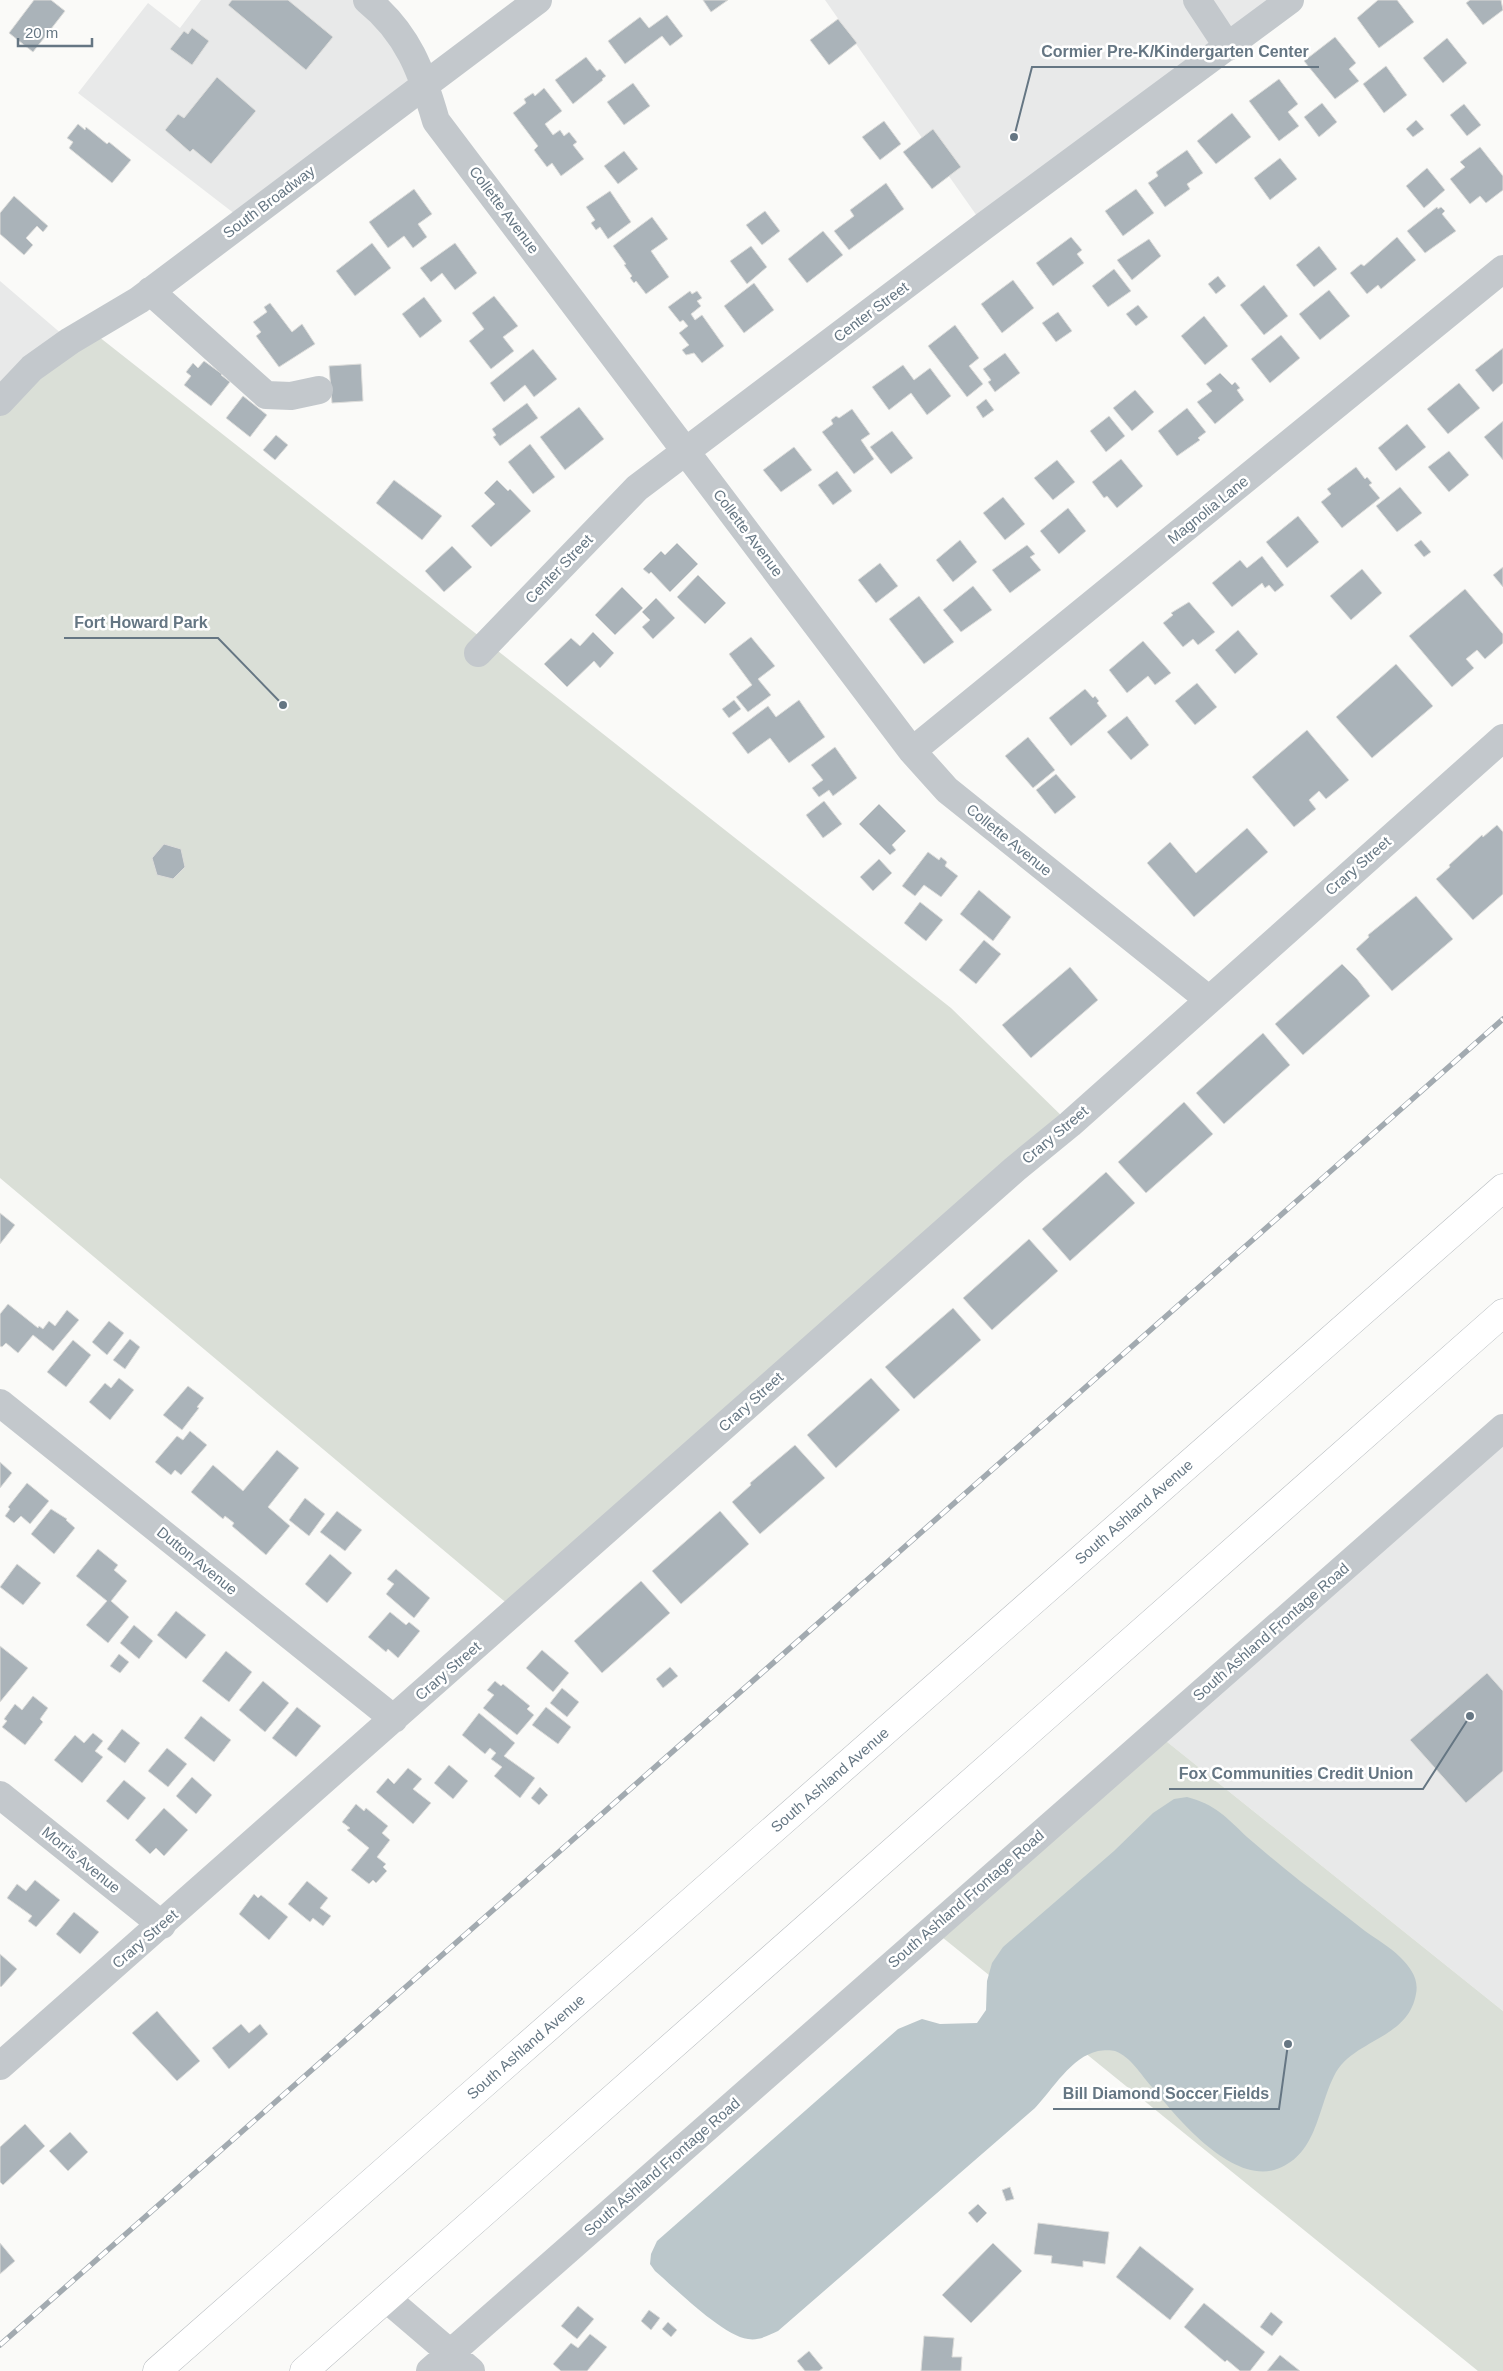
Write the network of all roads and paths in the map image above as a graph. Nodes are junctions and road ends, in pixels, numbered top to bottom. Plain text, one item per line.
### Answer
1 (367, 0) edge
2 (538, 0) edge
3 (1197, 0) edge
4 (1290, 0) edge
5 (1228, 47) junction
6 (426, 86) junction
7 (1503, 269) edge
8 (150, 291) junction
9 (319, 390) dead end
10 (0, 402) edge
11 (686, 452) junction
12 (478, 653) dead end
13 (1503, 738) edge
14 (912, 751) junction
15 (1208, 999) junction
16 (1503, 1188) edge
17 (1503, 1314) edge
18 (0, 1402) edge
19 (1503, 1428) edge
20 (394, 1719) junction
21 (0, 1795) edge
22 (162, 1925) junction
23 (0, 2066) edge
24 (387, 2299) junction
25 (439, 2362) edge
26 (157, 2371) edge
27 (304, 2371) edge
28 (471, 2371) edge

1 - 6 street, Collette Avenue
2 - 6 street, South Broadway
3 - 5 street
4 - 5 street, Center Street
5 - 11 street, Center Street
6 - 8 street, South Broadway
6 - 11 street, Collette Avenue
7 - 14 street, Magnolia Lane
8 - 9 street
8 - 10 street, South Broadway
11 - 12 street, Center Street
11 - 14 street, Collette Avenue
13 - 15 street, Crary Street
14 - 15 street, Collette Avenue
15 - 20 street, Crary Street
16 - 26 main road, South Ashland Avenue
17 - 24 main road
18 - 20 street, Dutton Avenue
19 - 25 street, South Ashland Frontage Road
20 - 22 street, Crary Street
21 - 22 street, Morris Avenue
22 - 23 street, Crary Street
24 - 25 street
24 - 27 main road
25 - 28 street

